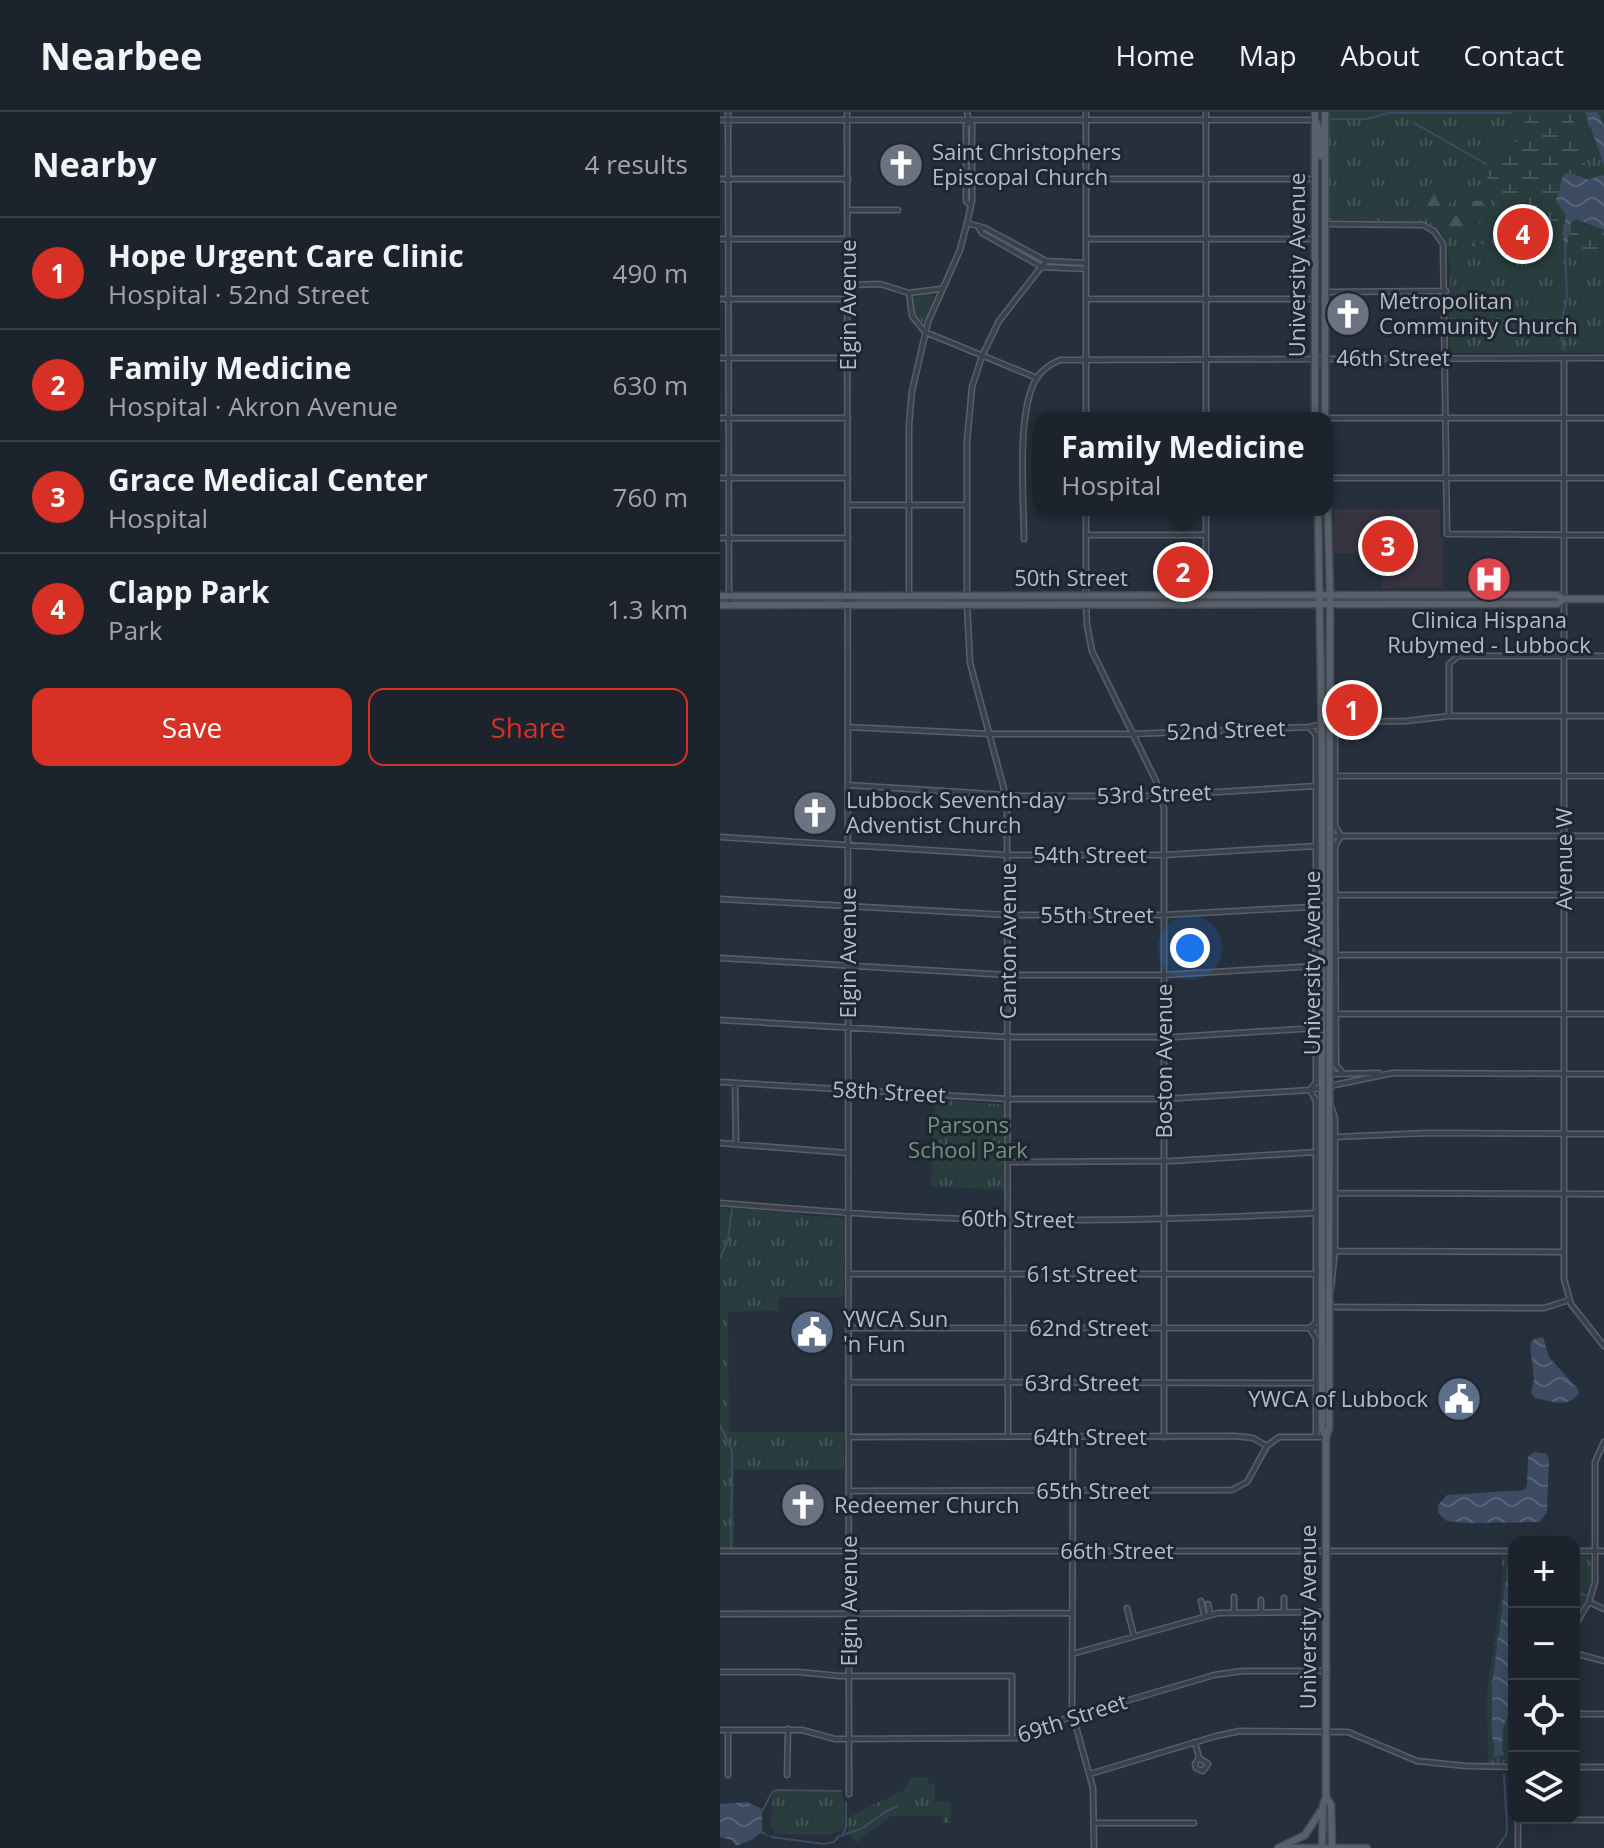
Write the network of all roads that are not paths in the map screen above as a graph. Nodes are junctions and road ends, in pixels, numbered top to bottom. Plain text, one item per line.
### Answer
1 (728, 112) edge
2 (847, 112) edge
3 (967, 112) edge
4 (1086, 112) edge
5 (1206, 112) edge
6 (1318, 114) edge
7 (720, 120) edge
8 (728, 120) junction
9 (847, 120) junction
10 (1086, 120) junction
11 (1206, 120) junction
12 (968, 121) junction
13 (720, 179) edge
14 (728, 179) junction
15 (848, 179) junction
16 (1086, 179) junction
17 (1206, 179) junction
18 (1315, 179) junction
19 (1325, 179) junction
20 (848, 210) junction
21 (898, 210) dead end
22 (967, 223) junction
23 (1325, 224) junction
24 (979, 228) junction
25 (720, 239) edge
26 (728, 239) junction
27 (848, 239) junction
28 (1086, 239) junction
29 (1206, 239) junction
30 (1315, 239) junction
31 (1046, 261) junction
32 (1086, 263) junction
33 (1042, 267) junction
34 (1086, 269) junction
35 (848, 285) junction
36 (940, 289) junction
37 (1446, 291) junction
38 (1325, 292) junction
39 (909, 293) junction
40 (720, 299) edge
41 (728, 299) junction
42 (848, 299) junction
43 (1086, 299) junction
44 (1206, 299) junction
45 (1309, 299) dead end
46 (925, 332) junction
47 (982, 356) junction
48 (720, 358) edge
49 (729, 358) junction
50 (848, 358) junction
51 (1086, 358) junction
52 (1206, 358) junction
53 (1315, 358) junction
54 (1325, 358) junction
55 (1446, 358) junction
56 (1564, 358) junction
57 (1604, 358) edge
58 (1037, 378) junction
59 (1086, 412) edge
60 (1206, 412) edge
61 (1315, 412) edge
62 (1326, 412) edge
63 (720, 418) edge
64 (729, 418) junction
65 (848, 418) junction
66 (1333, 418) edge
67 (1445, 418) junction
68 (1564, 418) junction
69 (1604, 418) edge
70 (729, 477) junction
71 (720, 478) edge
72 (848, 478) junction
73 (1333, 478) edge
74 (1445, 478) junction
75 (1565, 478) junction
76 (1604, 478) edge
77 (848, 505) junction
78 (909, 505) junction
79 (967, 505) junction
80 (1086, 516) edge
81 (1206, 516) edge
82 (1318, 516) edge
83 (1328, 516) edge
84 (1328, 523) junction
85 (1319, 524) junction
86 (1086, 535) junction
87 (1206, 535) junction
88 (1565, 535) junction
89 (1604, 535) edge
90 (720, 538) edge
91 (729, 538) junction
92 (848, 538) junction
93 (1024, 539) dead end
94 (1321, 594) junction
95 (1330, 594) junction
96 (720, 596) edge
97 (729, 596) junction
98 (848, 596) junction
99 (909, 596) junction
100 (967, 596) junction
101 (1206, 596) junction
102 (1086, 597) junction
103 (1565, 599) junction
104 (1604, 599) edge
105 (720, 605) edge
106 (729, 605) junction
107 (848, 605) junction
108 (967, 605) junction
109 (1086, 605) junction
110 (1206, 605) junction
111 (1321, 605) junction
112 (1330, 605) junction
113 (1564, 656) junction
114 (1604, 656) edge
115 (1449, 716) junction
116 (1564, 716) junction
117 (1604, 716) edge
118 (1342, 722) junction
119 (1325, 724) junction
120 (848, 727) junction
121 (1309, 727) junction
122 (990, 734) junction
123 (1133, 734) junction
124 (1335, 776) junction
125 (1564, 776) junction
126 (1604, 776) edge
127 (848, 785) junction
128 (1316, 786) junction
129 (1162, 795) junction
130 (1007, 796) junction
131 (1326, 836) junction
132 (1341, 836) junction
133 (1564, 836) junction
134 (1604, 836) edge
135 (720, 837) edge
136 (848, 845) junction
137 (1316, 846) junction
138 (1007, 855) junction
139 (1164, 855) junction
140 (1335, 895) junction
141 (1564, 895) junction
142 (1604, 895) edge
143 (720, 899) edge
144 (848, 906) junction
145 (1312, 906) junction
146 (1326, 906) junction
147 (1008, 915) junction
148 (1164, 915) junction
149 (1335, 955) junction
150 (1564, 955) junction
151 (1604, 955) edge
152 (720, 958) edge
153 (848, 966) junction
154 (1316, 966) junction
155 (1008, 975) junction
156 (1164, 975) junction
157 (1335, 1014) junction
158 (1564, 1014) junction
159 (1604, 1014) edge
160 (720, 1020) edge
161 (848, 1028) junction
162 (1316, 1028) junction
163 (1008, 1037) junction
164 (1164, 1037) junction
165 (1329, 1069) junction
166 (1343, 1073) junction
167 (1393, 1073) junction
168 (1564, 1074) junction
169 (1604, 1074) edge
170 (720, 1082) edge
171 (735, 1083) junction
172 (1326, 1088) junction
173 (848, 1090) junction
174 (1310, 1090) junction
175 (1008, 1099) junction
176 (1164, 1099) junction
177 (1330, 1102) junction
178 (1564, 1133) junction
179 (1604, 1134) edge
180 (1335, 1137) junction
181 (720, 1143) edge
182 (736, 1144) junction
183 (1316, 1152) junction
184 (848, 1153) junction
185 (1008, 1162) junction
186 (1164, 1162) junction
187 (1335, 1193) junction
188 (1564, 1194) junction
189 (1604, 1194) edge
190 (720, 1203) edge
191 (1316, 1213) junction
192 (848, 1214) junction
193 (1008, 1220) junction
194 (1164, 1220) junction
195 (1335, 1251) junction
196 (1564, 1252) junction
197 (848, 1274) junction
198 (1008, 1274) junction
199 (1164, 1274) junction
200 (1316, 1274) junction
201 (1330, 1291) junction
202 (1569, 1300) junction
203 (1326, 1307) junction
204 (848, 1328) junction
205 (1007, 1328) junction
206 (1164, 1328) junction
207 (1310, 1328) junction
208 (1325, 1328) junction
209 (1604, 1346) edge
210 (848, 1382) junction
211 (1008, 1383) junction
212 (1164, 1383) junction
213 (1316, 1383) junction
214 (848, 1437) junction
215 (1008, 1437) junction
216 (1073, 1437) junction
217 (1164, 1437) junction
218 (1316, 1437) junction
219 (1326, 1437) junction
220 (1604, 1442) edge
221 (1267, 1446) junction
222 (1594, 1486) junction
223 (1604, 1486) edge
224 (849, 1491) junction
225 (1072, 1491) junction
226 (720, 1551) edge
227 (848, 1551) junction
228 (1072, 1551) junction
229 (1326, 1551) junction
230 (1508, 1551) edge
231 (1580, 1551) edge
232 (1595, 1551) junction
233 (1604, 1551) edge
234 (1234, 1597) dead end
235 (1261, 1600) dead end
236 (1282, 1600) dead end
237 (1201, 1601) dead end
238 (1239, 1602) dead end
239 (1589, 1602) junction
240 (1208, 1604) dead end
241 (1127, 1608) dead end
242 (1604, 1609) edge
243 (1282, 1611) junction
244 (1237, 1612) junction
245 (1261, 1612) junction
246 (1327, 1612) junction
247 (1072, 1613) junction
248 (720, 1614) edge
249 (849, 1614) junction
250 (1207, 1615) junction
251 (1580, 1617) edge
252 (1169, 1625) junction
253 (1172, 1634) dead end
254 (1134, 1636) junction
255 (1072, 1654) junction
256 (1580, 1655) edge
257 (1604, 1661) edge
258 (1327, 1671) junction
259 (720, 1672) edge
260 (849, 1676) junction
261 (1580, 1714) edge
262 (1604, 1714) edge
263 (1073, 1717) junction
264 (788, 1729) junction
265 (720, 1730) edge
266 (728, 1730) junction
267 (1326, 1731) junction
268 (1012, 1738) junction
269 (849, 1739) junction
270 (1195, 1742) junction
271 (1199, 1758) dead end
272 (1508, 1767) edge
273 (1580, 1767) edge
274 (1604, 1767) edge
275 (1090, 1774) junction
276 (728, 1775) dead end
277 (787, 1775) dead end
278 (849, 1794) dead end
279 (1326, 1797) junction
280 (1323, 1805) junction
281 (1580, 1820) edge
282 (1604, 1820) edge
283 (1094, 1823) junction
284 (1194, 1823) dead end
285 (1332, 1824) junction
286 (1518, 1824) edge
287 (1303, 1847) edge
288 (1322, 1847) edge
289 (1332, 1847) edge
290 (1094, 1848) edge
291 (1281, 1848) edge
292 (1355, 1848) edge
293 (1367, 1848) edge
294 (1518, 1848) edge

1 - 8 street
2 - 9 street, Elgin Avenue
3 - 12 street
4 - 10 street
5 - 11 street
6 - 11 street
6 - 18 main road, University Avenue
6 - 19 main road, University Avenue
6 - 19 main road
7 - 8 street
8 - 9 street
8 - 14 street
9 - 12 street
9 - 15 street, Elgin Avenue
10 - 11 street
10 - 12 street
10 - 16 street
11 - 17 street
12 - 22 street
13 - 14 street
14 - 15 street
14 - 26 street
15 - 20 street, Elgin Avenue
16 - 17 street
16 - 28 street
17 - 18 street
17 - 29 street
18 - 23 main road
18 - 30 main road, University Avenue
19 - 23 main road, University Avenue
20 - 21 street
20 - 27 street, Elgin Avenue
22 - 24 street
22 - 36 street
23 - 37 street
23 - 38 main road, University Avenue
24 - 31 street
24 - 33 street
25 - 26 street
26 - 27 street
26 - 41 street
27 - 35 street, Elgin Avenue
28 - 29 street
28 - 32 street
29 - 30 street
29 - 44 street
30 - 53 main road, University Avenue
31 - 32 street
31 - 33 street, Canton Avenue
32 - 34 street
33 - 34 street
33 - 47 street, Canton Avenue
34 - 43 street
35 - 39 street
35 - 42 street, Elgin Avenue
36 - 39 street
36 - 46 street
37 - 38 street
37 - 55 street
38 - 54 main road, University Avenue
39 - 46 street
40 - 41 street
41 - 42 street
41 - 49 street
42 - 50 street, Elgin Avenue
43 - 44 street
43 - 51 street
44 - 45 street
44 - 52 street
46 - 47 street
46 - 78 street
47 - 58 street
47 - 79 street, Canton Avenue
48 - 49 street
49 - 50 street
49 - 64 street
50 - 65 street, Elgin Avenue
51 - 52 street, 46th Street
51 - 58 street, 46th Street
51 - 59 street
52 - 53 street, 46th Street
52 - 60 street
53 - 54 street, 46th Street
53 - 61 main road, University Avenue
54 - 55 street, 46th Street
54 - 62 main road, University Avenue
55 - 56 street, 46th Street
55 - 67 street
56 - 57 street, 46th Street
56 - 68 street, Avenue W
58 - 93 street
63 - 64 street
64 - 65 street
64 - 70 street
65 - 72 street, Elgin Avenue
66 - 67 street
67 - 68 street
67 - 74 street
68 - 69 street
68 - 75 street, Avenue W
70 - 71 street
70 - 72 street
70 - 91 street
72 - 77 street, Elgin Avenue
73 - 74 street
74 - 75 street
74 - 88 street
75 - 76 street
75 - 88 street, Avenue W
77 - 78 street
77 - 92 street, Elgin Avenue
78 - 79 street
78 - 99 street
79 - 100 street, Canton Avenue
80 - 86 street, Boston Avenue
81 - 87 street
82 - 85 main road, University Avenue
83 - 84 main road, University Avenue
84 - 85 main road
84 - 95 main road, University Avenue
85 - 94 main road, University Avenue
86 - 87 street
86 - 102 street, Boston Avenue
87 - 101 street
88 - 89 street
88 - 103 street, Avenue W
90 - 91 street
91 - 92 street
91 - 97 street
92 - 98 street, Elgin Avenue
94 - 95 main road, 50th Street
94 - 101 main road, 50th Street
94 - 111 main road, University Avenue
95 - 103 main road, 50th Street
95 - 112 main road, University Avenue
96 - 97 main road, 50th Street
97 - 98 main road, 50th Street
97 - 106 street
98 - 99 main road, 50th Street
98 - 107 street, Elgin Avenue
99 - 100 main road, 50th Street
100 - 102 main road, 50th Street
100 - 108 street, Canton Avenue
101 - 102 main road, 50th Street
101 - 110 street
102 - 109 street, Boston Avenue
103 - 104 main road, 50th Street
103 - 112 main road, 50th Street
103 - 113 street, Avenue W
105 - 106 main road, 50th Street
106 - 107 main road, 50th Street
107 - 108 main road, 50th Street
107 - 120 street, Elgin Avenue
108 - 109 main road, 50th Street
108 - 122 street, Canton Avenue
109 - 110 main road, 50th Street
109 - 123 street, Boston Avenue
110 - 111 main road, 50th Street
111 - 112 main road, 50th Street
111 - 119 main road, University Avenue
112 - 119 main road, University Avenue
113 - 114 street
113 - 115 street
113 - 116 street, Avenue W
115 - 116 street, 52nd Street
115 - 118 street, 52nd Street
116 - 117 street, 52nd Street
116 - 125 street, Avenue W
118 - 119 street, 52nd Street
118 - 124 street
119 - 121 street, 52nd Street
119 - 131 main road, University Avenue
120 - 122 street, 52nd Street
120 - 127 street, Elgin Avenue
121 - 123 street, 52nd Street
121 - 128 street
122 - 123 street, 52nd Street
122 - 130 street, Canton Avenue
123 - 129 street, Boston Avenue
124 - 125 street
124 - 132 street
125 - 126 street
125 - 133 street, Avenue W
127 - 130 street, 53rd Street
127 - 136 street, Elgin Avenue
128 - 129 street, 53rd Street
128 - 137 street
129 - 130 street, 53rd Street
129 - 139 street, Boston Avenue
130 - 138 street, Canton Avenue
131 - 132 street
131 - 146 main road, University Avenue
132 - 133 street
132 - 140 street
133 - 134 street
133 - 141 street, Avenue W
135 - 136 street, 54th Street
136 - 138 street, 54th Street
136 - 144 street, Elgin Avenue
137 - 139 street, 54th Street
137 - 145 street
138 - 139 street, 54th Street
138 - 147 street, Canton Avenue
139 - 148 street, Boston Avenue
140 - 141 street
140 - 149 street
141 - 142 street
141 - 150 street, Avenue W
143 - 144 street, 55th Street
144 - 147 street, 55th Street
144 - 153 street, Elgin Avenue
145 - 146 street, 55th Street
145 - 148 street, 55th Street
145 - 154 street
146 - 165 main road, University Avenue
146 - 172 main road, University Avenue
147 - 148 street, 55th Street
147 - 155 street, Canton Avenue
148 - 156 street, Boston Avenue
149 - 150 street
149 - 157 street
150 - 151 street
150 - 158 street, Avenue W
152 - 153 street
153 - 155 street
153 - 161 street, Elgin Avenue
154 - 156 street
154 - 162 street
155 - 156 street
155 - 163 street, Canton Avenue
156 - 164 street, Boston Avenue
157 - 158 street
157 - 166 street
158 - 159 street
158 - 168 street, Avenue W
160 - 161 street
161 - 163 street
161 - 173 street, Elgin Avenue
162 - 164 street
162 - 174 street
163 - 164 street
163 - 175 street, Canton Avenue
164 - 176 street, Boston Avenue
165 - 166 street, 58th Street
165 - 172 main road, University Avenue
166 - 167 street, 58th Street
167 - 168 street, 58th Street
167 - 172 street, 58th Street
168 - 169 street, 58th Street
168 - 178 street, Avenue W
170 - 171 street, 58th Street
171 - 173 street, 58th Street
171 - 182 street
172 - 174 street, 58th Street
172 - 177 main road, University Avenue
172 - 203 main road, University Avenue
173 - 175 street, 58th Street
173 - 184 street, Elgin Avenue
174 - 176 street, 58th Street
174 - 183 street
175 - 176 street, 58th Street
175 - 185 street, Canton Avenue
176 - 186 street, Boston Avenue
177 - 180 street
177 - 201 main road, University Avenue
178 - 179 street
178 - 180 street
178 - 188 street, Avenue W
180 - 187 street
181 - 182 street
182 - 184 street
183 - 186 street
183 - 191 street
184 - 192 street, Elgin Avenue
185 - 186 street
185 - 193 street, Canton Avenue
186 - 194 street, Boston Avenue
187 - 188 street
187 - 195 street
188 - 189 street
188 - 196 street, Avenue W
190 - 192 street, 60th Street
191 - 194 street, 60th Street
191 - 200 street
192 - 193 street, 60th Street
192 - 197 street, Elgin Avenue
193 - 194 street, 60th Street
193 - 198 street, Canton Avenue
194 - 199 street, Boston Avenue
195 - 196 street
195 - 201 street
196 - 202 street, Avenue W
197 - 198 street, 61st Street
197 - 204 street, Elgin Avenue
198 - 199 street, 61st Street
198 - 205 street, Canton Avenue
199 - 200 street, 61st Street
199 - 206 street, Boston Avenue
200 - 207 street
201 - 203 main road, University Avenue
202 - 203 street
202 - 209 street, Avenue W
203 - 208 main road, University Avenue
204 - 205 street, 62nd Street
204 - 210 street, Elgin Avenue
205 - 206 street, 62nd Street
205 - 211 street, Canton Avenue
206 - 207 street, 62nd Street
206 - 212 street, Boston Avenue
207 - 208 street, 62nd Street
207 - 213 street
208 - 219 main road, University Avenue
210 - 211 street, 63rd Street
210 - 214 street, Elgin Avenue
211 - 212 street, 63rd Street
211 - 215 street, Canton Avenue
212 - 213 street, 63rd Street
212 - 217 street, Boston Avenue
213 - 218 street
214 - 215 street, 64th Street
214 - 224 street, Elgin Avenue
215 - 216 street, 64th Street
216 - 217 street, 64th Street
216 - 225 street
217 - 221 street, 64th Street
218 - 219 street, 64th Street
218 - 221 street, 64th Street
219 - 229 main road, University Avenue
220 - 222 street
221 - 225 street, 65th Street
222 - 223 street
222 - 232 street
224 - 225 street, 65th Street
224 - 227 street, Elgin Avenue
225 - 228 street
226 - 227 street, 66th Street
227 - 228 street, 66th Street
227 - 249 street, Elgin Avenue
228 - 229 street, 66th Street
228 - 247 street
229 - 230 street, 66th Street
229 - 246 main road, University Avenue
231 - 232 street
232 - 233 street
232 - 239 street
234 - 244 street
235 - 245 street
236 - 243 street
237 - 250 street
238 - 244 street
239 - 242 street
239 - 251 street
240 - 250 street
241 - 254 street
243 - 245 street
243 - 246 street
244 - 245 street
244 - 250 street
246 - 258 main road, University Avenue
247 - 249 street
247 - 255 street
248 - 249 street
249 - 260 street, Elgin Avenue
250 - 252 street
252 - 253 street
252 - 254 street
254 - 255 street
255 - 263 street
256 - 257 street
258 - 263 street, 69th Street
258 - 267 main road, University Avenue
259 - 260 street
260 - 268 street
260 - 269 street, Elgin Avenue
261 - 262 street
263 - 268 street, 69th Street
263 - 275 street
264 - 266 street, 69th Street
264 - 269 street, 69th Street
264 - 277 street
265 - 266 street, 69th Street
266 - 276 street
267 - 270 street
267 - 272 street
267 - 279 main road, University Avenue
268 - 269 street, 69th Street
269 - 278 street, Elgin Avenue
270 - 271 street
270 - 275 street
273 - 274 street
275 - 283 street
279 - 280 main road, University Avenue
279 - 285 main road, University Avenue
280 - 288 main road, University Avenue
280 - 291 main road
281 - 282 street
283 - 284 street
283 - 290 street
285 - 289 main road, University Avenue
285 - 292 main road
286 - 294 street
287 - 288 main road
287 - 291 main road
288 - 289 main road
289 - 292 main road
292 - 293 main road

